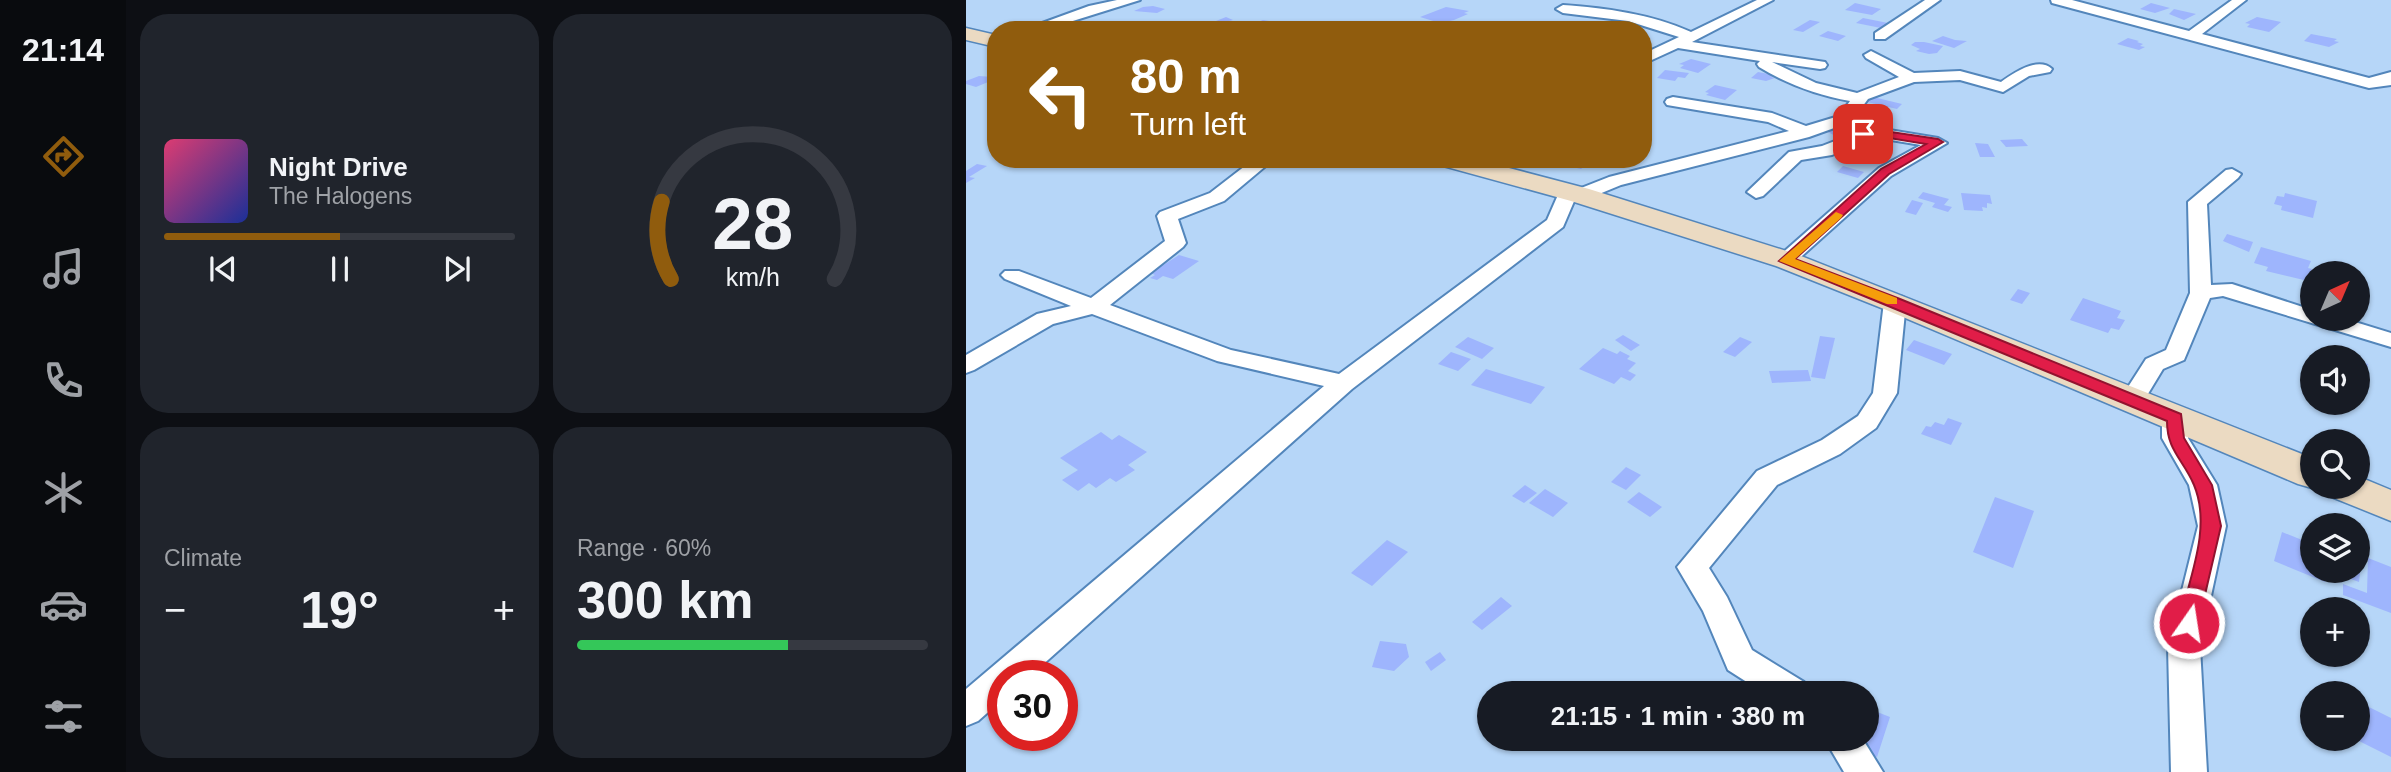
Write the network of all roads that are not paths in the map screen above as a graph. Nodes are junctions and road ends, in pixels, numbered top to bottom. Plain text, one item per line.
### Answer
1 (1134, 0) edge
2 (1736, 0) edge
3 (1767, 0) edge
4 (1909, 0) edge
5 (2057, 0) edge
6 (2239, 0) edge
7 (1931, 2) edge
8 (1750, 8) junction
9 (1563, 9) dead end
10 (1057, 21) edge
11 (1638, 21) edge
12 (1652, 24) edge
13 (966, 34) edge
14 (2192, 35) junction
15 (1880, 36) dead end
16 (1691, 37) junction
17 (987, 39) edge
18 (1677, 44) junction
19 (1871, 55) dead end
20 (1652, 56) edge
21 (1748, 56) junction
22 (1820, 65) dead end
23 (2045, 69) dead end
24 (1911, 78) junction
25 (2390, 80) edge
26 (1861, 97) junction
27 (1673, 102) dead end
28 (1805, 132) junction
29 (1254, 168) edge
30 (1480, 168) edge
31 (2232, 174) dead end
32 (1756, 192) dead end
33 (1574, 194) junction
34 (1786, 261) junction
35 (1012, 275) dead end
36 (2201, 293) junction
37 (1895, 302) junction
38 (1094, 307) junction
39 (2300, 313) edge
40 (2360, 331) edge
41 (2391, 340) edge
42 (966, 365) edge
43 (1343, 383) junction
44 (2131, 401) junction
45 (2175, 418) junction
46 (2300, 469) edge
47 (2370, 497) edge
48 (2391, 506) edge
49 (1024, 660) edge
50 (1773, 681) edge
51 (987, 692) edge
52 (966, 710) edge
53 (1850, 751) edge
54 (1865, 772) edge
55 (2189, 772) edge

1 - 10 street
2 - 8 street
3 - 8 street
4 - 7 street
5 - 14 street
6 - 14 street
7 - 15 street
8 - 16 street
9 - 11 street
12 - 16 street
13 - 17 street
14 - 25 street
16 - 18 street
18 - 20 street
18 - 21 street
19 - 24 street
21 - 22 street
21 - 26 street
23 - 24 street
24 - 26 street
26 - 28 street
27 - 28 street
28 - 33 street
29 - 38 street
30 - 33 street
31 - 36 street
32 - 34 street
33 - 34 street
33 - 43 street
34 - 37 street
35 - 38 street
36 - 39 street
36 - 44 street
37 - 44 street
37 - 50 street
38 - 42 street
38 - 43 street
40 - 41 street
43 - 49 street
44 - 45 street
45 - 46 street
45 - 55 street
47 - 48 street
51 - 52 street
53 - 54 street

